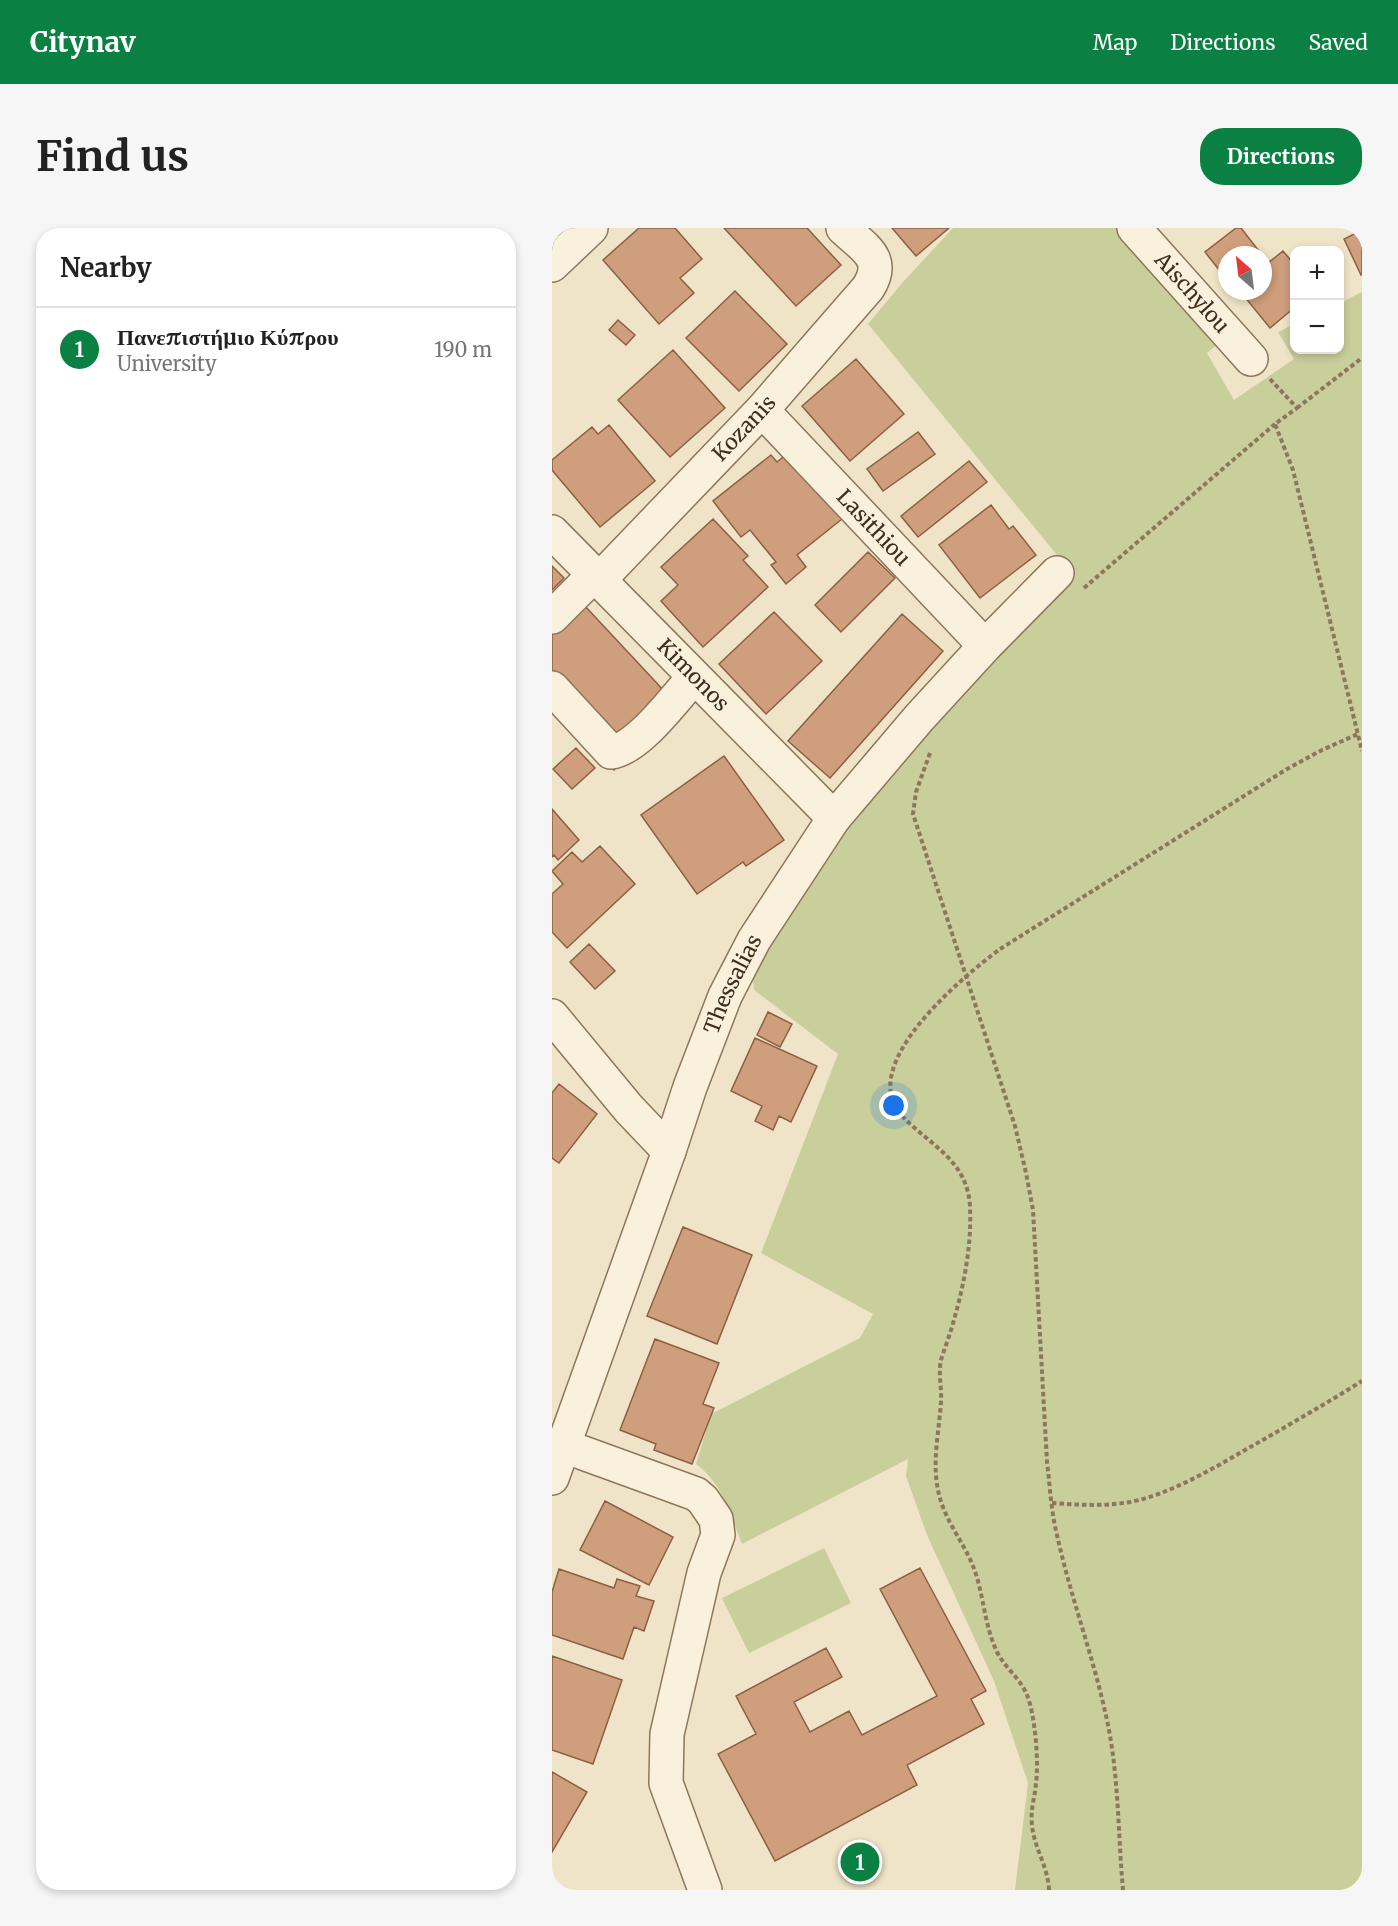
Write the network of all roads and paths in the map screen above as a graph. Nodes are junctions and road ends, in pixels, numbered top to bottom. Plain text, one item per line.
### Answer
1 (843, 228) edge
2 (587, 229) edge
3 (1150, 234) edge
4 (552, 265) edge
5 (1362, 358) edge
6 (1251, 359) joint
7 (1297, 408) junction
8 (762, 410) junction
9 (1275, 424) junction
10 (552, 532) edge
11 (596, 578) junction
12 (1069, 582) joint
13 (552, 617) edge
14 (985, 646) junction
15 (694, 677) junction
16 (552, 688) edge
17 (1359, 734) junction
18 (935, 746) dead end
19 (1362, 751) edge
20 (834, 818) junction
21 (966, 975) junction
22 (552, 1016) edge
23 (669, 1151) junction
24 (1362, 1382) edge
25 (564, 1446) junction
26 (552, 1478) edge
27 (1052, 1503) junction
28 (705, 1890) edge
29 (1049, 1890) edge
30 (1123, 1890) edge

1 - 8 street, Kozanis
2 - 4 street
3 - 6 street, Aischylou
5 - 7 path
6 - 7 path
7 - 9 path
8 - 11 street, Kozanis
8 - 14 street, Lasithiou
9 - 12 path
9 - 17 path
10 - 11 street, Kimonos
11 - 13 street, Kozanis
11 - 15 street, Kimonos
12 - 14 street, Thessalias
14 - 20 street, Thessalias
15 - 16 street
15 - 20 street, Kimonos
17 - 19 path
17 - 21 path
18 - 21 path
20 - 23 street, Thessalias
21 - 27 path
21 - 29 path
22 - 23 street
23 - 25 street, Thessalias
24 - 27 path
25 - 26 street, Thessalias
25 - 28 street
27 - 30 path

